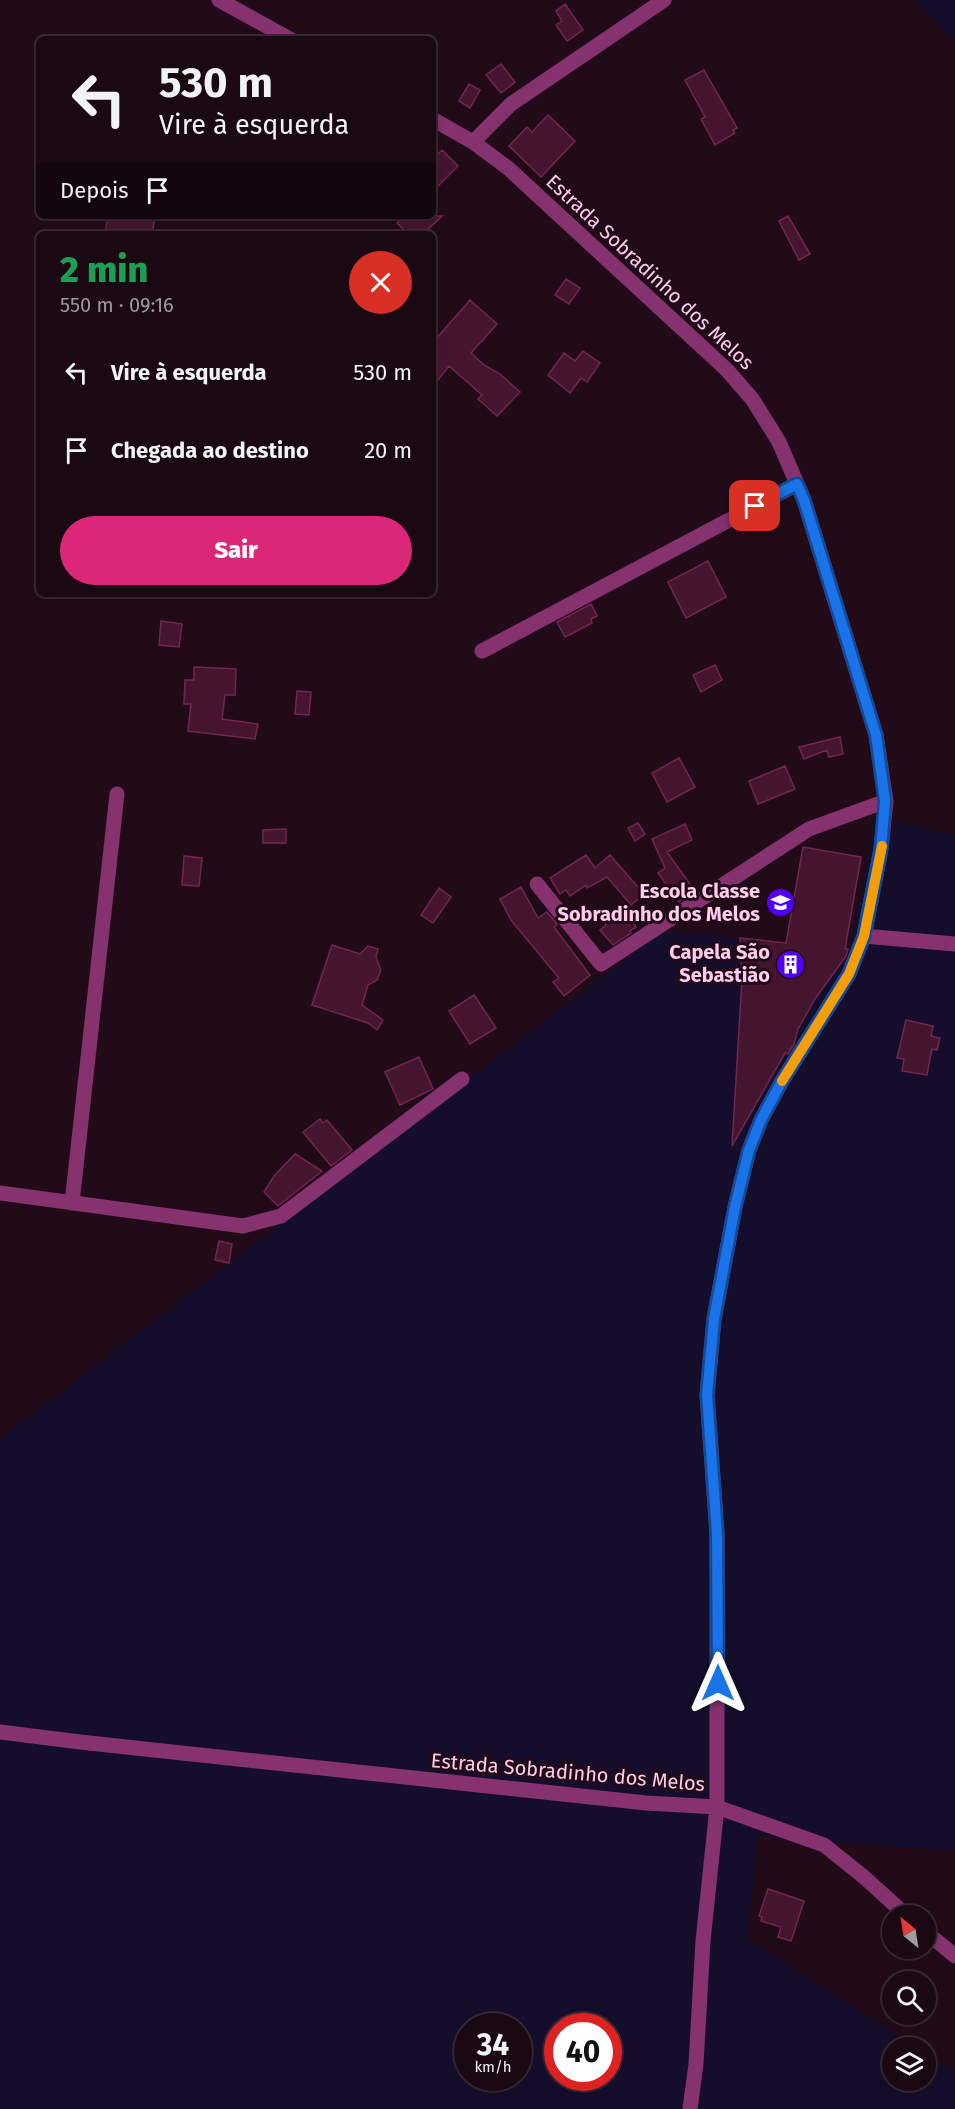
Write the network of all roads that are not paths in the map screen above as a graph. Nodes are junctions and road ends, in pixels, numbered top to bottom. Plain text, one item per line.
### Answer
1 (219, 0) edge
2 (664, 0) edge
3 (285, 36) edge
4 (436, 121) edge
5 (473, 142) junction
6 (797, 484) junction
7 (482, 651) dead end
8 (117, 794) dead end
9 (885, 801) junction
10 (537, 884) dead end
11 (864, 936) junction
12 (955, 944) edge
13 (462, 1079) dead end
14 (0, 1193) edge
15 (72, 1203) junction
16 (0, 1732) edge
17 (717, 1807) junction
18 (895, 1905) edge
19 (936, 1940) edge
20 (955, 1956) edge
21 (690, 2109) edge

1 - 3 street
2 - 5 street
4 - 5 street, Estrada Sobradinho dos Melos
5 - 6 street, Estrada Sobradinho dos Melos
6 - 7 street
6 - 9 street, Estrada Sobradinho dos Melos
8 - 15 street
9 - 10 street
9 - 11 street, Estrada Sobradinho dos Melos
11 - 12 street
11 - 17 street, Estrada Sobradinho dos Melos
13 - 15 street
14 - 15 street
16 - 17 street, Estrada Sobradinho dos Melos
17 - 18 street
17 - 21 street
19 - 20 street

